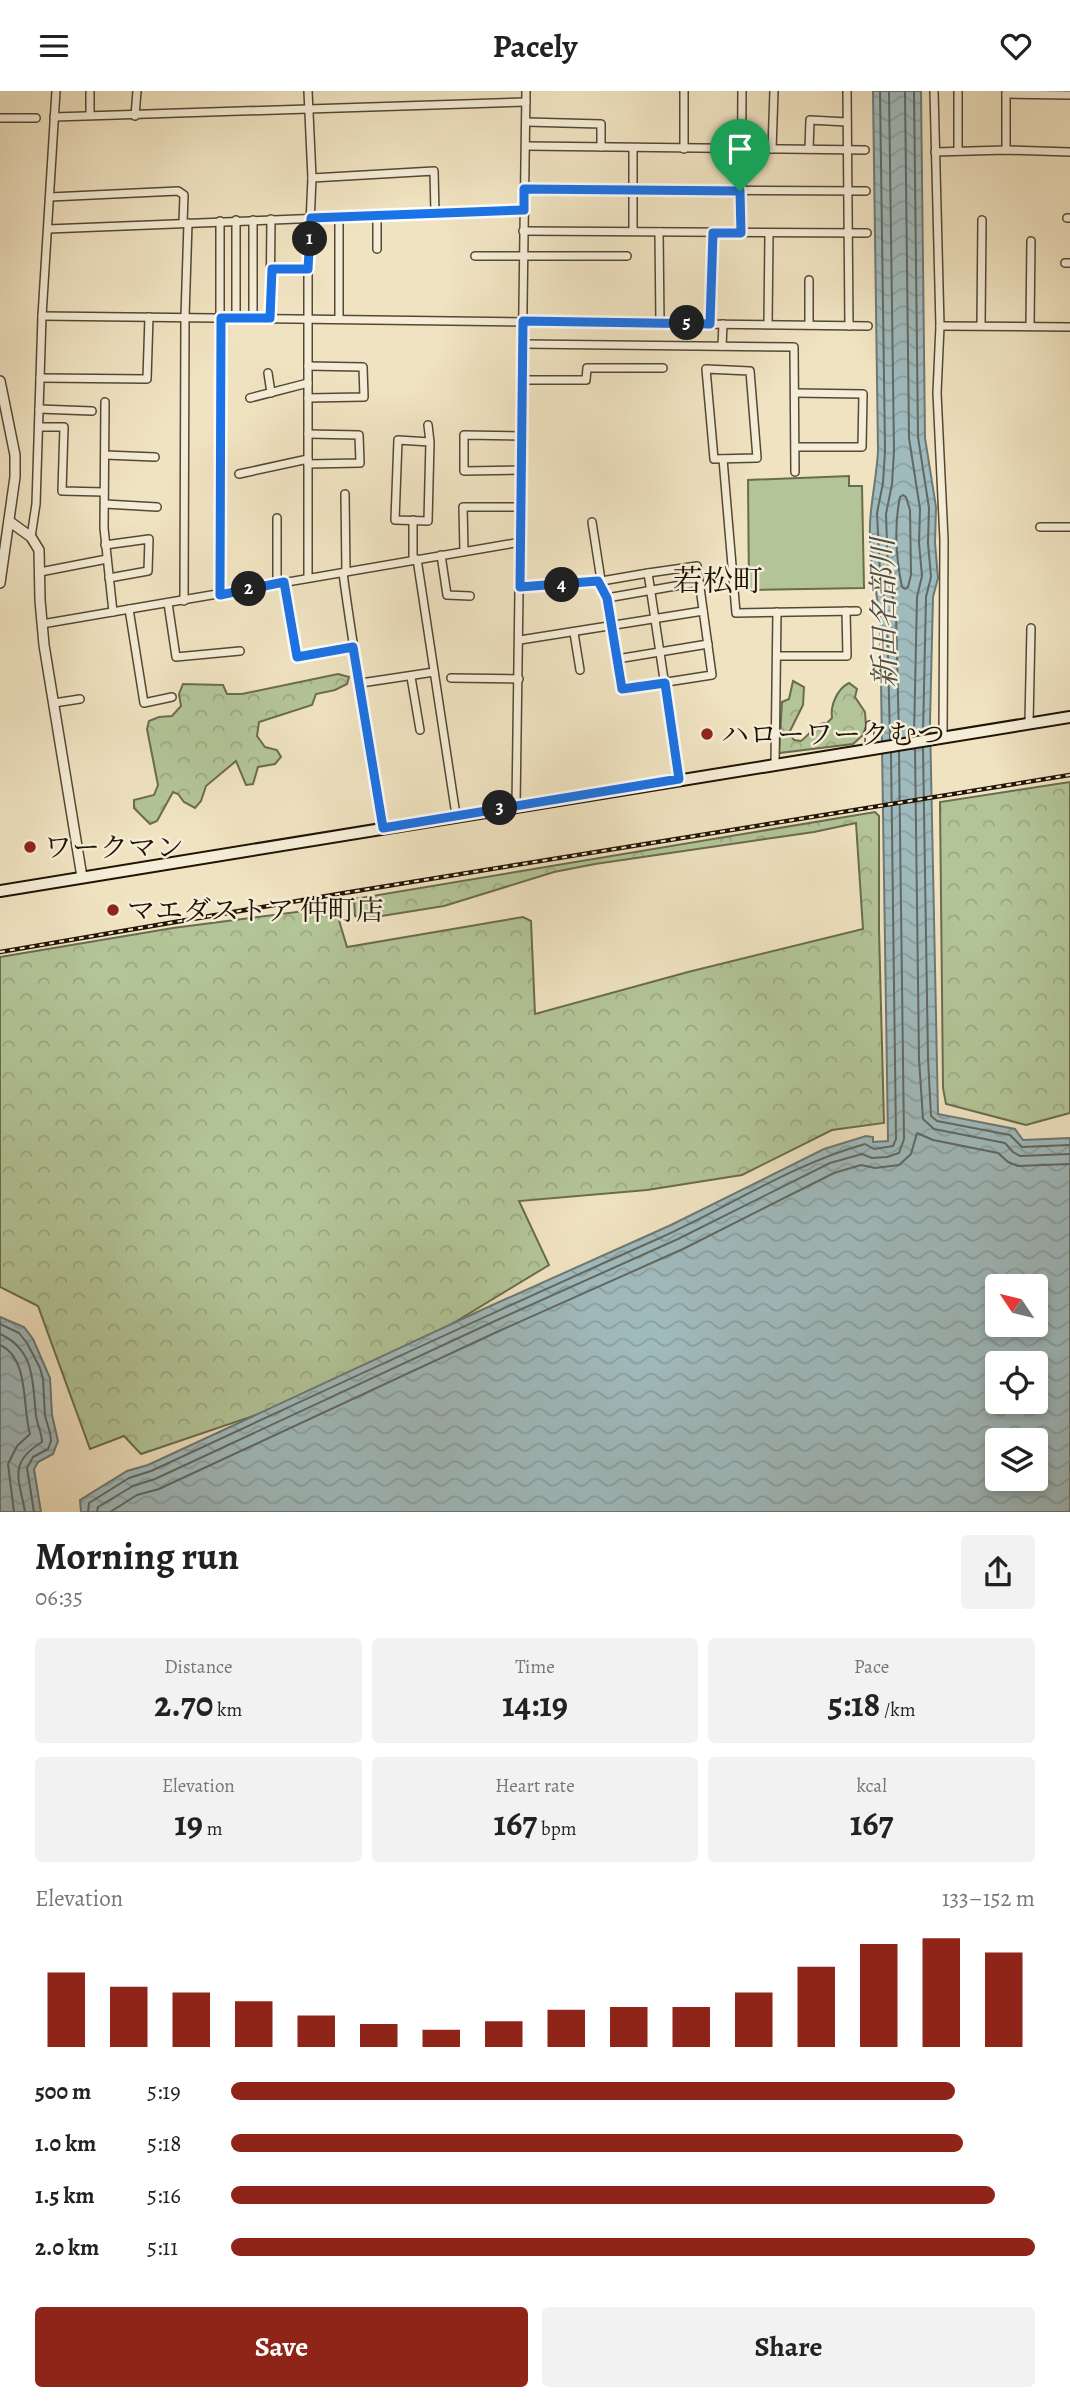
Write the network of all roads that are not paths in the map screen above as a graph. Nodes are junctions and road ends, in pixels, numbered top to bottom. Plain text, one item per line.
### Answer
1 (56, 91) edge
2 (90, 91) edge
3 (137, 91) edge
4 (309, 91) edge
5 (527, 91) edge
6 (684, 91) edge
7 (742, 91) edge
8 (774, 91) edge
9 (846, 91) edge
10 (934, 91) edge
11 (958, 91) edge
12 (1006, 92) edge
13 (1070, 95) edge
14 (526, 102) junction
15 (309, 109) junction
16 (90, 115) junction
17 (135, 116) junction
18 (36, 117) dead end
19 (54, 117) junction
20 (0, 118) edge
21 (847, 121) junction
22 (526, 122) junction
23 (526, 146) junction
24 (601, 147) junction
25 (633, 148) junction
26 (684, 149) junction
27 (772, 149) junction
28 (809, 149) junction
29 (742, 150) junction
30 (848, 150) junction
31 (865, 150) dead end
32 (958, 151) junction
33 (1006, 151) junction
34 (935, 152) junction
35 (1070, 152) edge
36 (312, 178) junction
37 (524, 189) junction
38 (633, 189) junction
39 (740, 191) junction
40 (848, 191) junction
41 (866, 191) dead end
42 (50, 197) junction
43 (524, 210) junction
44 (435, 213) junction
45 (377, 215) junction
46 (339, 217) junction
47 (311, 218) junction
48 (271, 219) junction
49 (236, 220) junction
50 (253, 220) junction
51 (982, 220) dead end
52 (220, 221) junction
53 (185, 223) junction
54 (48, 229) junction
55 (523, 231) junction
56 (633, 231) junction
57 (659, 232) junction
58 (713, 233) junction
59 (741, 233) junction
60 (848, 233) junction
61 (867, 233) dead end
62 (769, 234) junction
63 (1031, 241) dead end
64 (377, 249) dead end
65 (475, 256) dead end
66 (524, 256) junction
67 (627, 256) dead end
68 (272, 269) junction
69 (308, 269) junction
70 (809, 280) dead end
71 (43, 316) junction
72 (149, 317) junction
73 (185, 317) junction
74 (253, 317) junction
75 (221, 318) junction
76 (236, 318) junction
77 (270, 318) junction
78 (308, 318) junction
79 (339, 318) junction
80 (523, 321) junction
81 (660, 323) junction
82 (710, 324) junction
83 (723, 324) junction
84 (768, 324) junction
85 (809, 325) junction
86 (982, 325) junction
87 (849, 326) junction
88 (868, 326) dead end
89 (940, 326) junction
90 (1030, 327) junction
91 (1070, 327) edge
92 (523, 344) junction
93 (722, 346) junction
94 (308, 366) junction
95 (663, 368) dead end
96 (268, 373) dead end
97 (40, 378) junction
98 (523, 380) junction
99 (0, 381) edge
100 (308, 383) junction
101 (271, 393) junction
102 (795, 393) junction
103 (250, 398) dead end
104 (308, 398) junction
105 (105, 402) dead end
106 (39, 409) junction
107 (92, 411) dead end
108 (3, 418) edge
109 (428, 425) dead end
110 (39, 426) junction
111 (308, 434) junction
112 (523, 436) junction
113 (430, 442) junction
114 (796, 447) junction
115 (105, 455) junction
116 (155, 457) dead end
117 (723, 459) junction
118 (308, 461) junction
119 (522, 470) junction
120 (795, 472) dead end
121 (239, 474) dead end
122 (104, 492) junction
123 (345, 494) dead end
124 (105, 503) junction
125 (157, 507) dead end
126 (522, 507) junction
127 (277, 518) dead end
128 (413, 520) junction
129 (592, 522) dead end
130 (6, 527) edge
131 (1040, 527) dead end
132 (1070, 527) edge
133 (31, 537) junction
134 (521, 542) junction
135 (105, 545) junction
136 (464, 551) junction
137 (441, 555) junction
138 (107, 559) junction
139 (415, 560) junction
140 (40, 572) junction
141 (344, 572) junction
142 (648, 573) junction
143 (109, 578) junction
144 (308, 578) junction
145 (600, 581) junction
146 (698, 582) junction
147 (0, 583) edge
148 (281, 583) junction
149 (520, 587) junction
150 (651, 591) junction
151 (220, 595) junction
152 (470, 596) dead end
153 (607, 598) junction
154 (184, 601) junction
155 (168, 603) junction
156 (129, 609) junction
157 (703, 611) junction
158 (846, 611) junction
159 (857, 611) dead end
160 (113, 612) junction
161 (777, 612) junction
162 (656, 619) junction
163 (42, 624) junction
164 (612, 627) junction
165 (1031, 628) dead end
166 (574, 633) junction
167 (520, 641) junction
168 (708, 644) junction
169 (353, 647) junction
170 (240, 651) dead end
171 (661, 652) junction
172 (777, 656) junction
173 (617, 659) junction
174 (580, 670) dead end
175 (435, 672) junction
176 (411, 677) junction
177 (451, 678) dead end
178 (519, 679) junction
179 (665, 683) junction
180 (360, 684) junction
181 (172, 698) dead end
182 (80, 699) dead end
183 (54, 703) junction
184 (1070, 717) edge
185 (1029, 723) junction
186 (870, 725) dead end
187 (420, 730) dead end
188 (942, 737) junction
189 (869, 749) junction
190 (775, 764) junction
191 (679, 779) junction
192 (516, 806) junction
193 (456, 815) junction
194 (383, 828) junction
195 (82, 877) junction
196 (0, 891) edge

1 - 19 street
2 - 16 street
3 - 17 street
4 - 15 street
5 - 14 street
6 - 26 street
7 - 29 street
8 - 27 street
9 - 21 street
10 - 34 street
11 - 32 street
12 - 13 street
12 - 33 street
14 - 15 street
14 - 22 street
15 - 17 street
15 - 36 street
16 - 17 street
16 - 19 street
18 - 20 street
19 - 42 street
21 - 28 street
21 - 30 street
22 - 23 street
22 - 24 street
23 - 24 street
23 - 37 street
24 - 25 street
25 - 26 street
25 - 38 street
26 - 29 street
27 - 28 street
27 - 29 street
28 - 30 street
29 - 39 street
30 - 31 street
30 - 40 street
32 - 33 street
32 - 34 street
33 - 35 street
34 - 89 street
36 - 44 street
36 - 47 street
37 - 38 street
37 - 43 street
38 - 39 street
38 - 56 street
39 - 40 street
39 - 59 street
40 - 41 street
40 - 60 street
42 - 53 street
42 - 54 street
43 - 44 street
43 - 55 street
44 - 45 street
45 - 46 street
45 - 64 street
46 - 47 street
46 - 79 street
47 - 48 street
47 - 69 street
48 - 50 street
48 - 68 street
49 - 50 street
49 - 52 street
49 - 76 street
50 - 74 street
51 - 86 street
52 - 53 street
52 - 75 street
53 - 54 street
53 - 73 street
54 - 71 street
55 - 56 street
55 - 66 street
56 - 57 street
57 - 58 street
57 - 81 street
58 - 59 street
58 - 82 street
59 - 62 street
60 - 61 street
60 - 62 street
60 - 87 street
62 - 84 street
63 - 90 street
65 - 66 street
66 - 67 street
66 - 80 street
68 - 69 street
68 - 77 street
69 - 78 street
70 - 85 street
71 - 72 street
71 - 97 street
72 - 73 street
72 - 97 street
73 - 75 street
73 - 154 street
74 - 76 street
74 - 77 street
75 - 76 street
75 - 151 street
77 - 78 street
78 - 79 street
78 - 94 street
79 - 80 street
80 - 81 street
80 - 92 street
81 - 82 street
82 - 83 street
83 - 84 street
83 - 93 street
84 - 85 street
85 - 87 street
86 - 89 street
86 - 90 street
87 - 88 street
89 - 188 street
90 - 91 street
92 - 93 street
92 - 98 street
93 - 102 street
94 - 100 street
94 - 104 street
95 - 98 street
96 - 101 street
97 - 106 street
98 - 112 street
99 - 108 street
100 - 101 street
100 - 104 street
101 - 103 street
102 - 114 street
102 - 114 street
104 - 111 street
105 - 115 street
106 - 107 street
106 - 110 street
108 - 130 street
109 - 113 street
110 - 122 street
110 - 133 street
111 - 118 street
111 - 118 street
112 - 119 street
112 - 119 street
113 - 128 street
113 - 128 street
114 - 120 street
115 - 116 street
115 - 122 street
117 - 117 street
117 - 161 street
118 - 121 street
118 - 144 street
119 - 126 street
122 - 124 street
123 - 141 street
124 - 125 street
124 - 135 street
126 - 134 street
126 - 136 street
127 - 148 street
128 - 139 street
129 - 145 street
130 - 133 street
130 - 147 street
131 - 132 street
133 - 140 street
134 - 136 street
134 - 149 street
135 - 138 street
135 - 143 street
136 - 137 street
137 - 139 street
137 - 152 street
138 - 140 street
138 - 143 street
139 - 141 street
139 - 175 street
140 - 163 street
141 - 144 street
141 - 169 street
142 - 145 street
142 - 146 street
142 - 150 street
143 - 160 street
144 - 148 street
145 - 149 street
145 - 153 street
146 - 150 street
146 - 157 street
148 - 151 street
148 - 169 street
149 - 167 street
150 - 153 street
150 - 162 street
151 - 154 street
153 - 164 street
154 - 155 street
155 - 156 street
155 - 170 street
156 - 160 street
156 - 181 street
157 - 162 street
157 - 168 street
158 - 159 street
158 - 161 street
158 - 172 street
160 - 163 street
161 - 172 street
162 - 164 street
162 - 171 street
163 - 183 street
164 - 166 street
164 - 173 street
165 - 185 street
166 - 167 street
166 - 174 street
167 - 178 street
168 - 171 street
168 - 179 street
169 - 180 street
171 - 173 street
171 - 179 street
172 - 190 street
173 - 179 street
175 - 176 street
175 - 193 street
176 - 180 street
176 - 187 street
177 - 178 street
178 - 192 street
179 - 191 street
180 - 194 street
182 - 183 street
183 - 195 street
184 - 185 main road
185 - 188 main road
186 - 189 street
188 - 189 main road
189 - 190 main road
190 - 191 main road
191 - 192 main road
192 - 193 main road
193 - 194 main road
194 - 195 main road
195 - 196 main road

